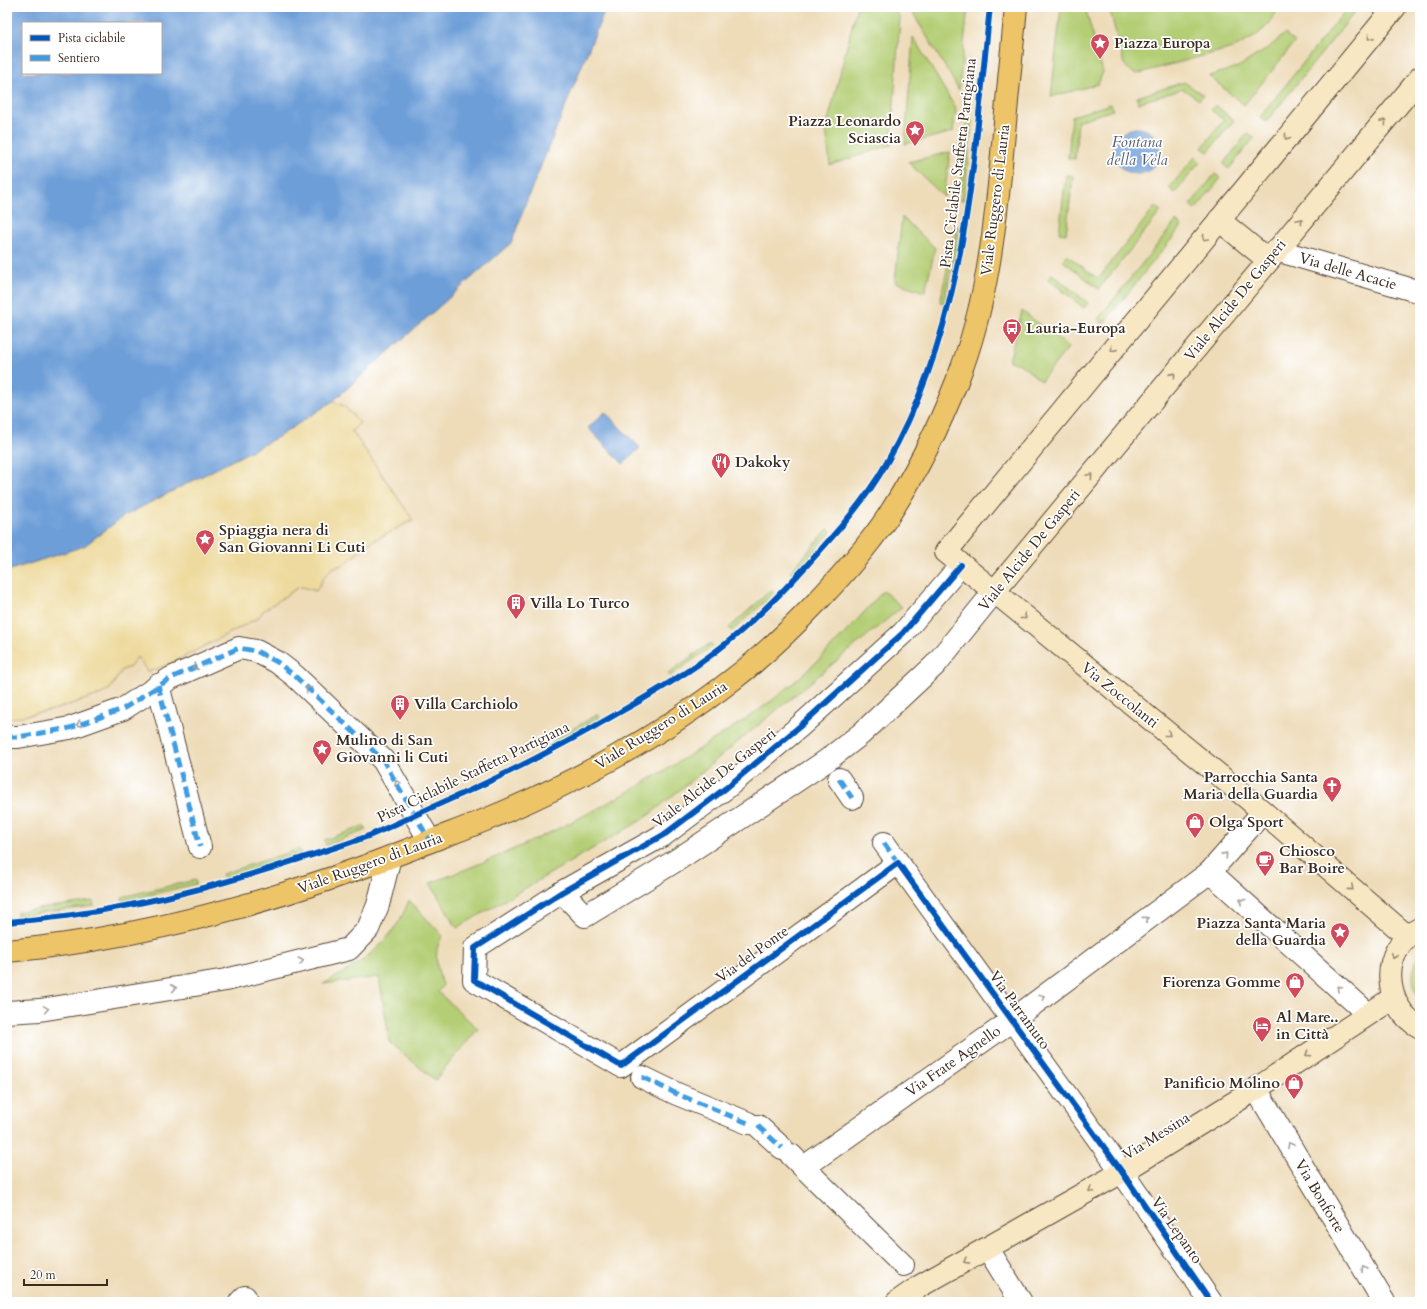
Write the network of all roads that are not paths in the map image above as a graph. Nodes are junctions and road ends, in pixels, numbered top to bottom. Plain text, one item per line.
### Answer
1 (1016, 7) edge
2 (1395, 7) edge
3 (1420, 78) edge
4 (1219, 220) junction
5 (1272, 255) junction
6 (1420, 292) edge
7 (954, 559) junction
8 (994, 592) junction
9 (158, 685) junction
10 (7, 737) edge
11 (838, 779) dead end
12 (852, 798) dead end
13 (1263, 812) junction
14 (430, 841) junction
15 (884, 843) dead end
16 (200, 847) dead end
17 (390, 857) junction
18 (898, 863) junction
19 (1203, 877) junction
20 (562, 892) junction
21 (1414, 932) edge
22 (7, 951) edge
23 (474, 980) joint
24 (1394, 998) junction
25 (7, 1012) edge
26 (1368, 1014) junction
27 (1011, 1020) junction
28 (1420, 1027) edge
29 (642, 1077) dead end
30 (1256, 1089) junction
31 (792, 1157) junction
32 (1122, 1172) junction
33 (988, 1249) junction
34 (903, 1265) dead end
35 (897, 1302) edge
36 (1021, 1302) edge
37 (1211, 1302) edge
38 (1384, 1302) edge

1 - 14 main road, Viale Ruggero di Lauria
2 -> 4 main road, Viale Alcide De Gasperi
5 -> 3 main road, Viale Alcide De Gasperi
4 - 5 main road
4 -> 7 main road, Viale Alcide De Gasperi
5 - 6 street, Via delle Acacie
8 -> 5 main road, Viale Alcide De Gasperi
7 - 8 main road, Via Zoccolanti
7 - 20 street, Viale Alcide De Gasperi
8 -> 13 main road, Via Zoccolanti
8 - 20 street, Viale Alcide De Gasperi
9 -> 10 street
14 -> 9 street
9 - 16 street
11 - 12 street
19 -> 13 street, Via Frate Agnello
13 -> 21 main road, Via Zoccolanti
14 - 17 main road, Viale Ruggero di Lauria
15 - 18 street, Via Parramuto
17 - 22 main road, Viale Ruggero di Lauria
25 -> 17 street
18 - 23 street, Via del Ponte
18 - 27 street, Via Parramuto
26 -> 19 street
27 -> 19 street, Via Frate Agnello
20 - 23 street, Viale Alcide De Gasperi
21 -> 24 main road
24 - 26 main road, Via Messina
24 - 28 main road
26 -> 30 main road, Via Messina
27 - 31 street, Via Frate Agnello
27 - 32 street, Via Parramuto
29 - 31 street
30 - 32 main road, Via Messina
38 -> 30 street, Via Bonforte
31 - 34 street
32 -> 33 main road, Via Messina
32 - 37 street, Via Lepanto
33 -> 35 main road, Via Messina
33 - 36 street

